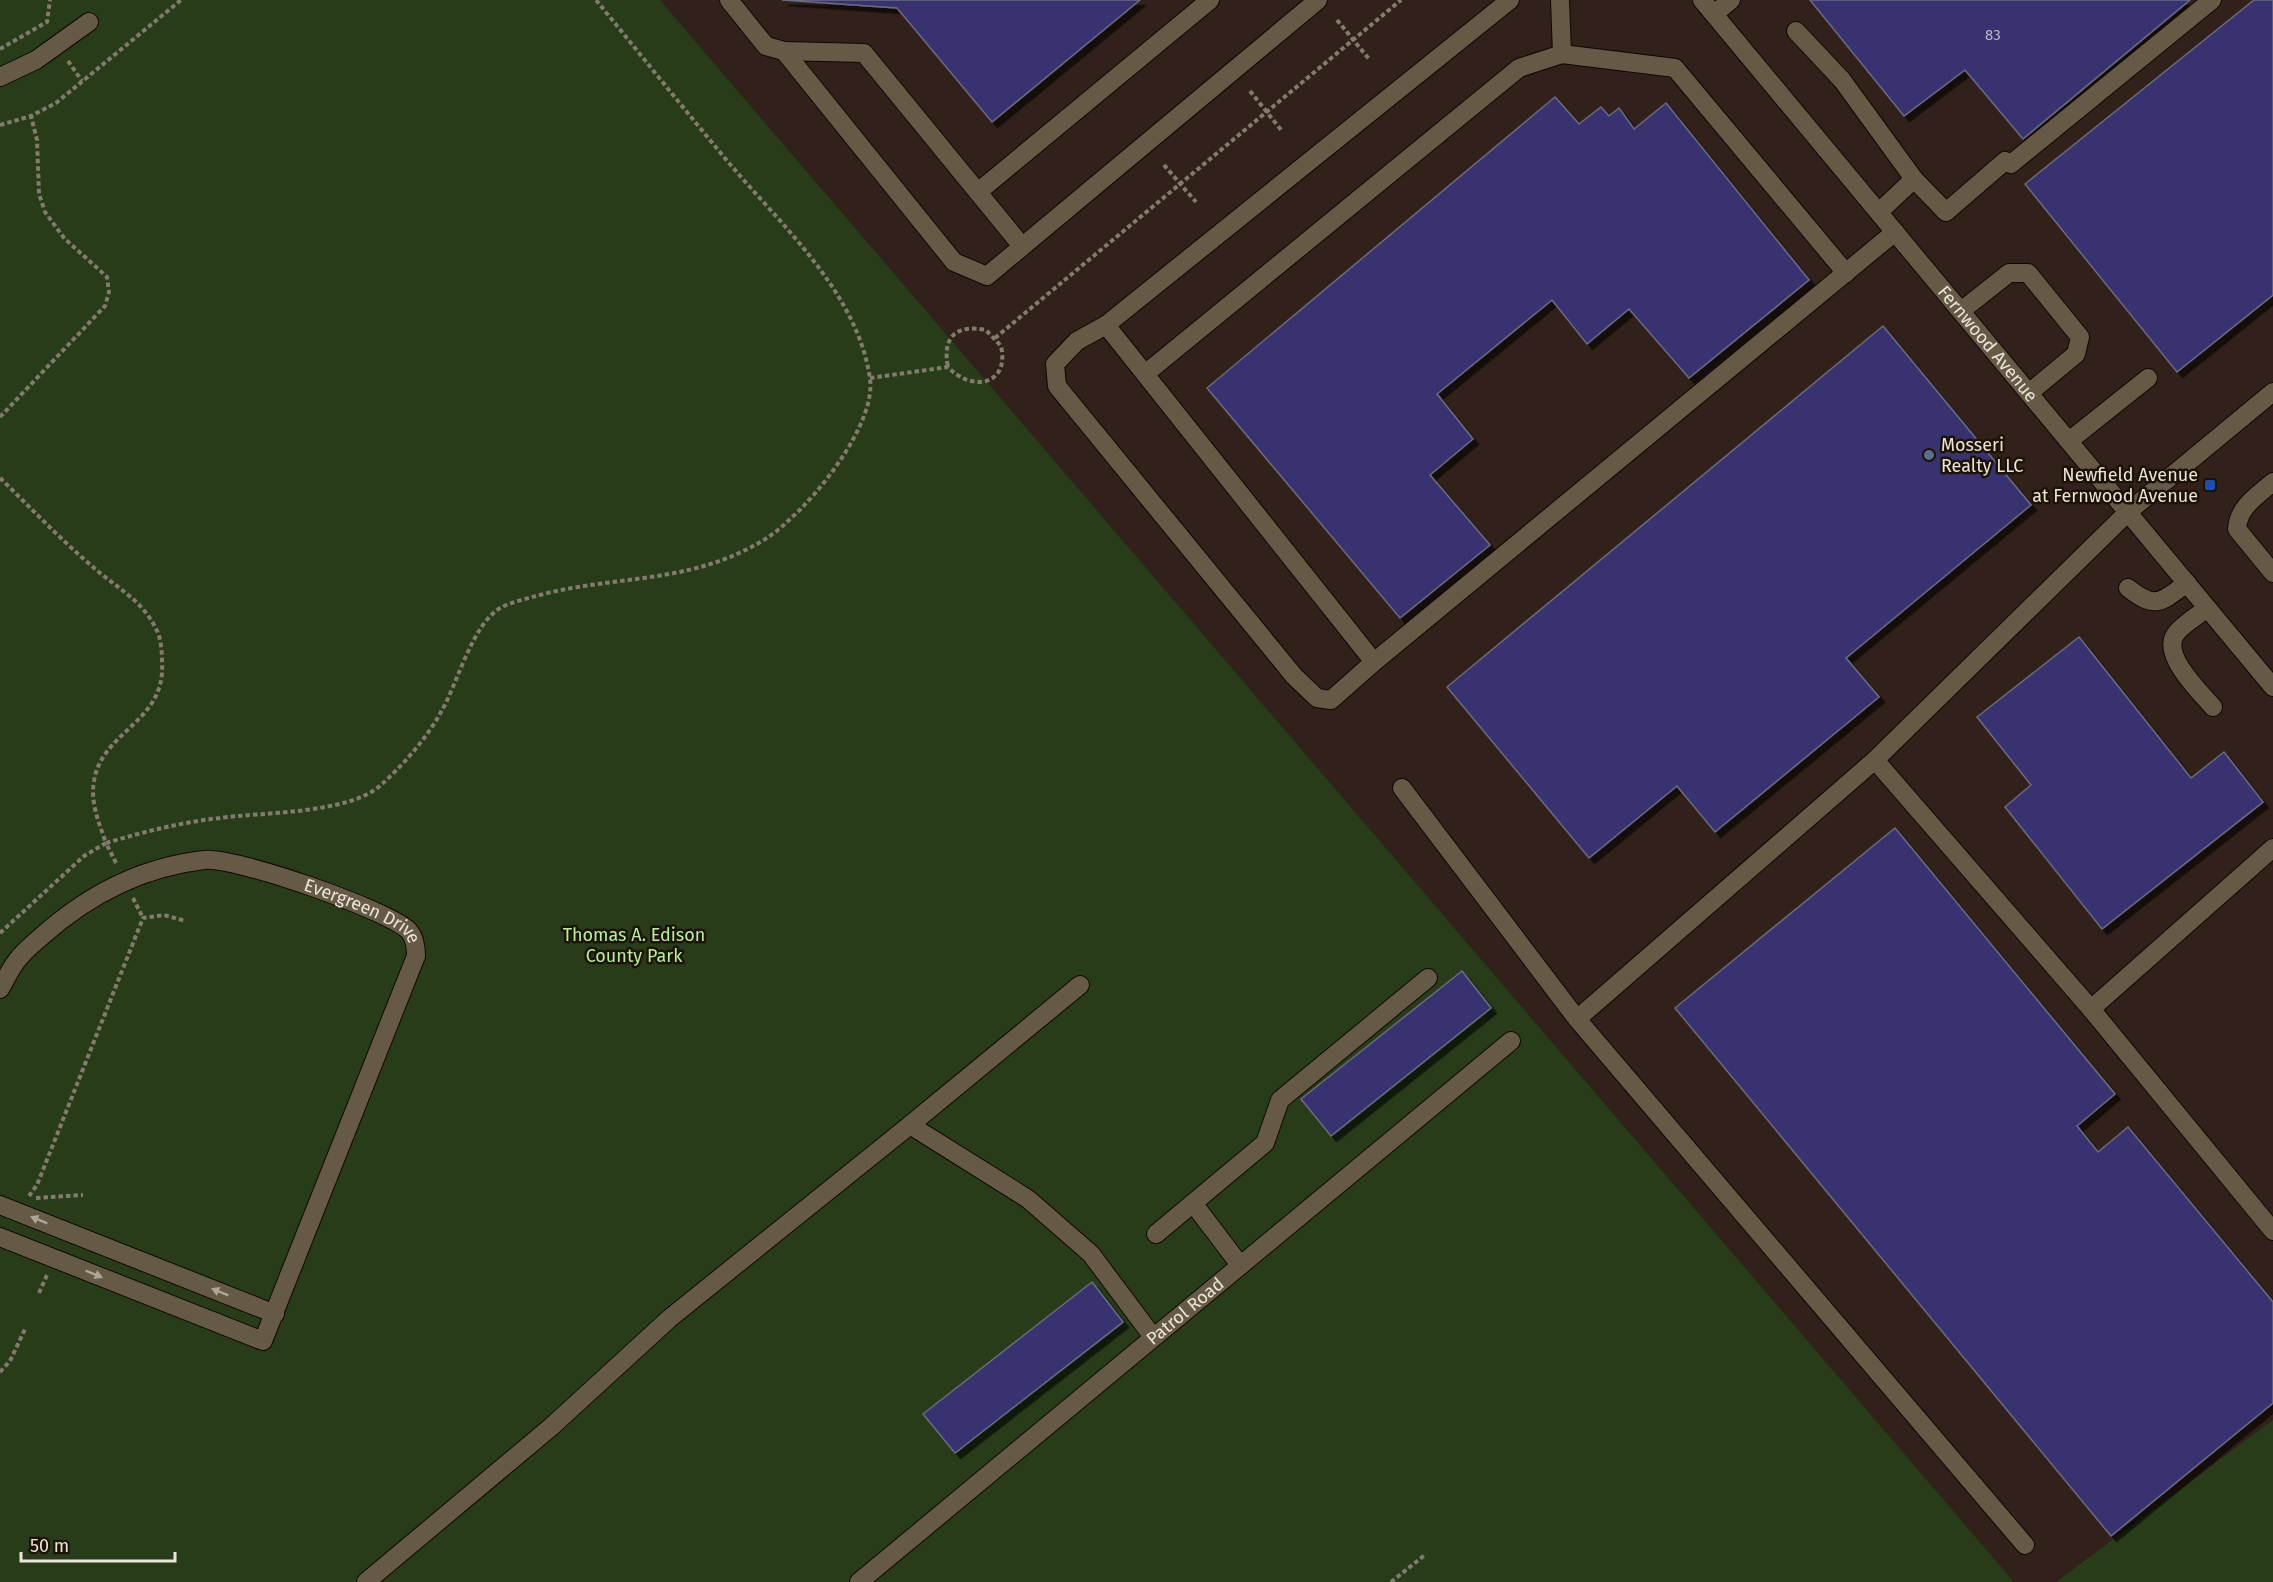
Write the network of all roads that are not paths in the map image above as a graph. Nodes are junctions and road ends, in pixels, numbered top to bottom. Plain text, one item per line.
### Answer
1 (729, 0) edge
2 (1210, 0) edge
3 (1318, 0) edge
4 (1510, 0) edge
5 (1560, 0) edge
6 (1731, 0) edge
7 (2212, 0) edge
8 (1708, 7) edge
9 (89, 22) dead end
10 (1796, 31) dead end
11 (784, 51) junction
12 (1563, 54) junction
13 (0, 77) edge
14 (1914, 179) junction
15 (978, 192) junction
16 (1879, 212) junction
17 (1895, 232) junction
18 (1021, 245) junction
19 (1846, 273) junction
20 (1961, 311) junction
21 (1106, 325) junction
22 (1145, 374) junction
23 (2148, 378) dead end
24 (2029, 393) junction
25 (2273, 393) edge
26 (2068, 441) junction
27 (2273, 482) edge
28 (2128, 512) junction
29 (2273, 573) edge
30 (2187, 584) junction
31 (2128, 588) dead end
32 (2207, 608) junction
33 (1374, 662) junction
34 (2273, 687) edge
35 (2213, 707) dead end
36 (1875, 760) junction
37 (1402, 788) dead end
38 (2273, 848) edge
39 (1428, 978) dead end
40 (1080, 985) dead end
41 (0, 989) edge
42 (2091, 1010) junction
43 (1576, 1018) junction
44 (1511, 1041) dead end
45 (910, 1125) junction
46 (1193, 1203) junction
47 (0, 1204) edge
48 (2273, 1231) edge
49 (1156, 1234) dead end
50 (0, 1237) edge
51 (1240, 1264) junction
52 (275, 1314) junction
53 (1153, 1337) junction
54 (2025, 1545) dead end
55 (366, 1582) edge
56 (859, 1582) edge

1 - 11 street
2 - 15 street
3 - 18 street
4 - 21 street
5 - 12 street
6 - 8 street
7 - 14 street
8 - 16 street, Fernwood Avenue
9 - 13 street
10 - 14 street
11 - 15 street
11 - 18 street
12 - 19 street
12 - 22 street
14 - 16 street
15 - 18 street
16 - 17 street, Fernwood Avenue
17 - 19 street
17 - 20 street, Fernwood Avenue
19 - 33 street
20 - 24 street, Fernwood Avenue
20 - 24 street
21 - 22 street
21 - 33 street
22 - 33 street
23 - 26 street
24 - 26 street, Fernwood Avenue
25 - 28 street
26 - 28 street, Fernwood Avenue
27 - 29 street
28 - 30 street, Fernwood Avenue
28 - 36 street
30 - 31 street
30 - 32 street, Fernwood Avenue
32 - 34 street, Fernwood Avenue
32 - 35 street
36 - 42 street
36 - 43 street
37 - 43 street
38 - 42 street
39 - 46 street
40 - 45 street
41 - 52 street, Evergreen Drive
42 - 48 street
43 - 54 street
44 - 51 street, Patrol Road
45 - 53 street
45 - 55 street
46 - 49 street
46 - 51 street
52 -> 47 street
50 -> 52 street, Evergreen Drive
51 - 53 street, Patrol Road
53 - 56 street, Patrol Road

